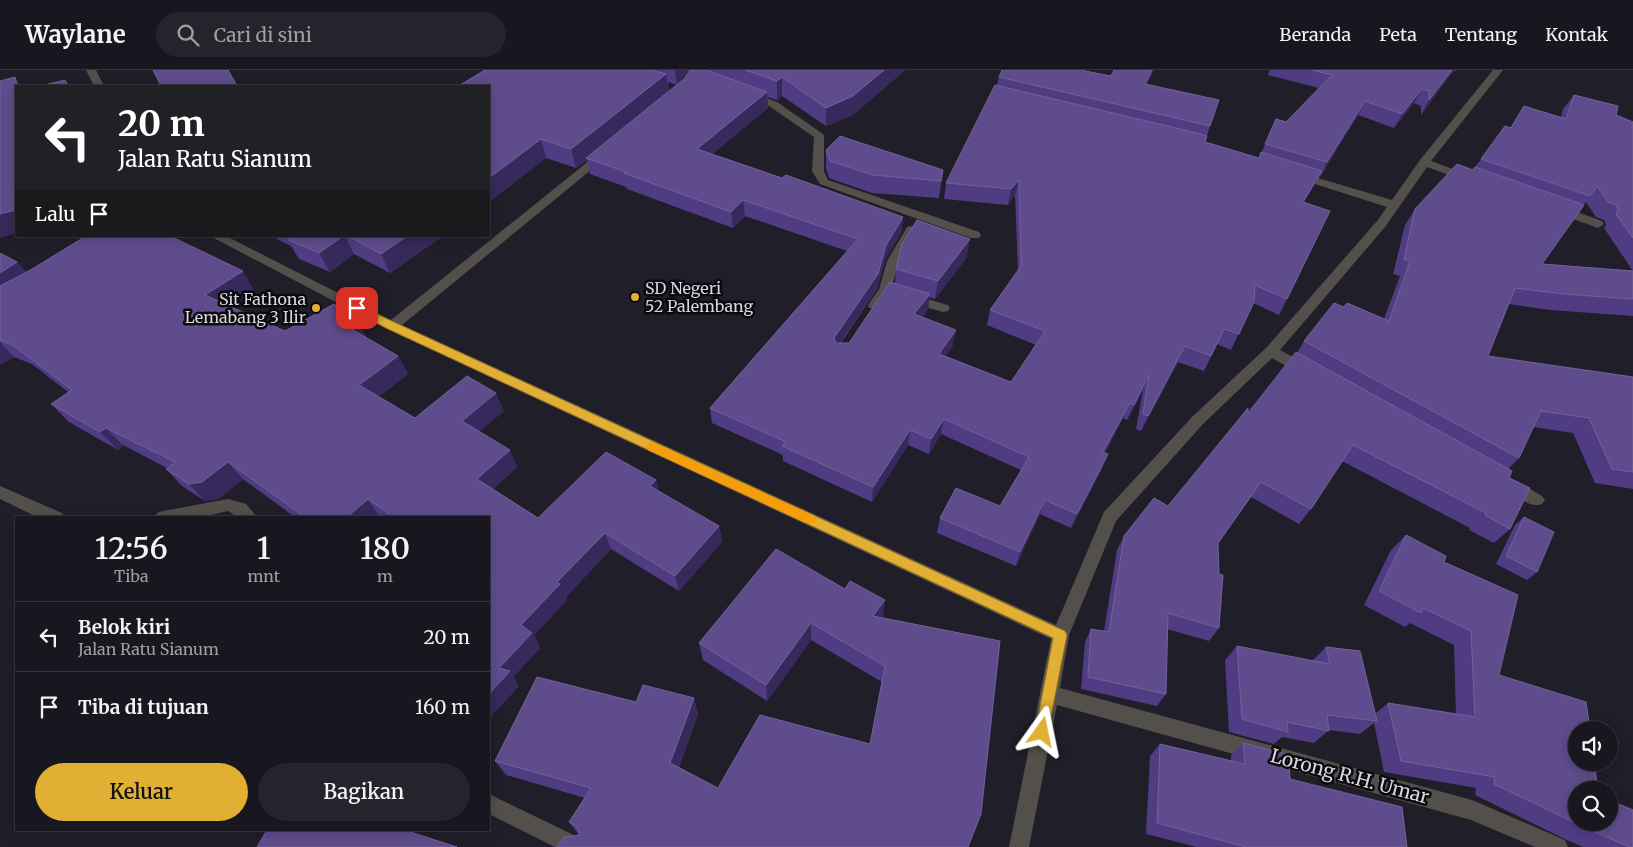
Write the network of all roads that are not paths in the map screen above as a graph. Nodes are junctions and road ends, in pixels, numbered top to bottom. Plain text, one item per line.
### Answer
1 (91, 70) edge
2 (1498, 70) edge
3 (98, 85) edge
4 (737, 90) edge
5 (613, 147) edge
6 (1424, 162) junction
7 (1283, 171) edge
8 (1479, 182) edge
9 (1394, 204) junction
10 (1543, 204) edge
11 (920, 216) junction
12 (1598, 224) dead end
13 (975, 235) dead end
14 (218, 237) edge
15 (885, 290) junction
16 (943, 308) dead end
17 (869, 314) edge
18 (392, 326) junction
19 (1271, 351) junction
20 (1323, 380) edge
21 (1495, 475) edge
22 (0, 492) edge
23 (1537, 500) dead end
24 (52, 516) edge
25 (173, 516) edge
26 (248, 516) edge
27 (1060, 635) junction
28 (1050, 694) junction
29 (490, 804) edge
30 (577, 847) edge
31 (1019, 847) edge
32 (1558, 847) edge

1 - 3 street
2 - 6 street
4 - 11 street
5 - 18 street
6 - 8 street
6 - 9 street
7 - 9 street
9 - 19 street
10 - 12 street
11 - 13 street
11 - 15 street
14 - 18 street
15 - 16 street
15 - 17 street
18 - 27 street
19 - 20 street
19 - 27 street
21 - 23 street
22 - 24 street
25 - 26 street
27 - 28 street
28 - 31 street
28 - 32 street, Lorong R.H. Umar
29 - 30 street

